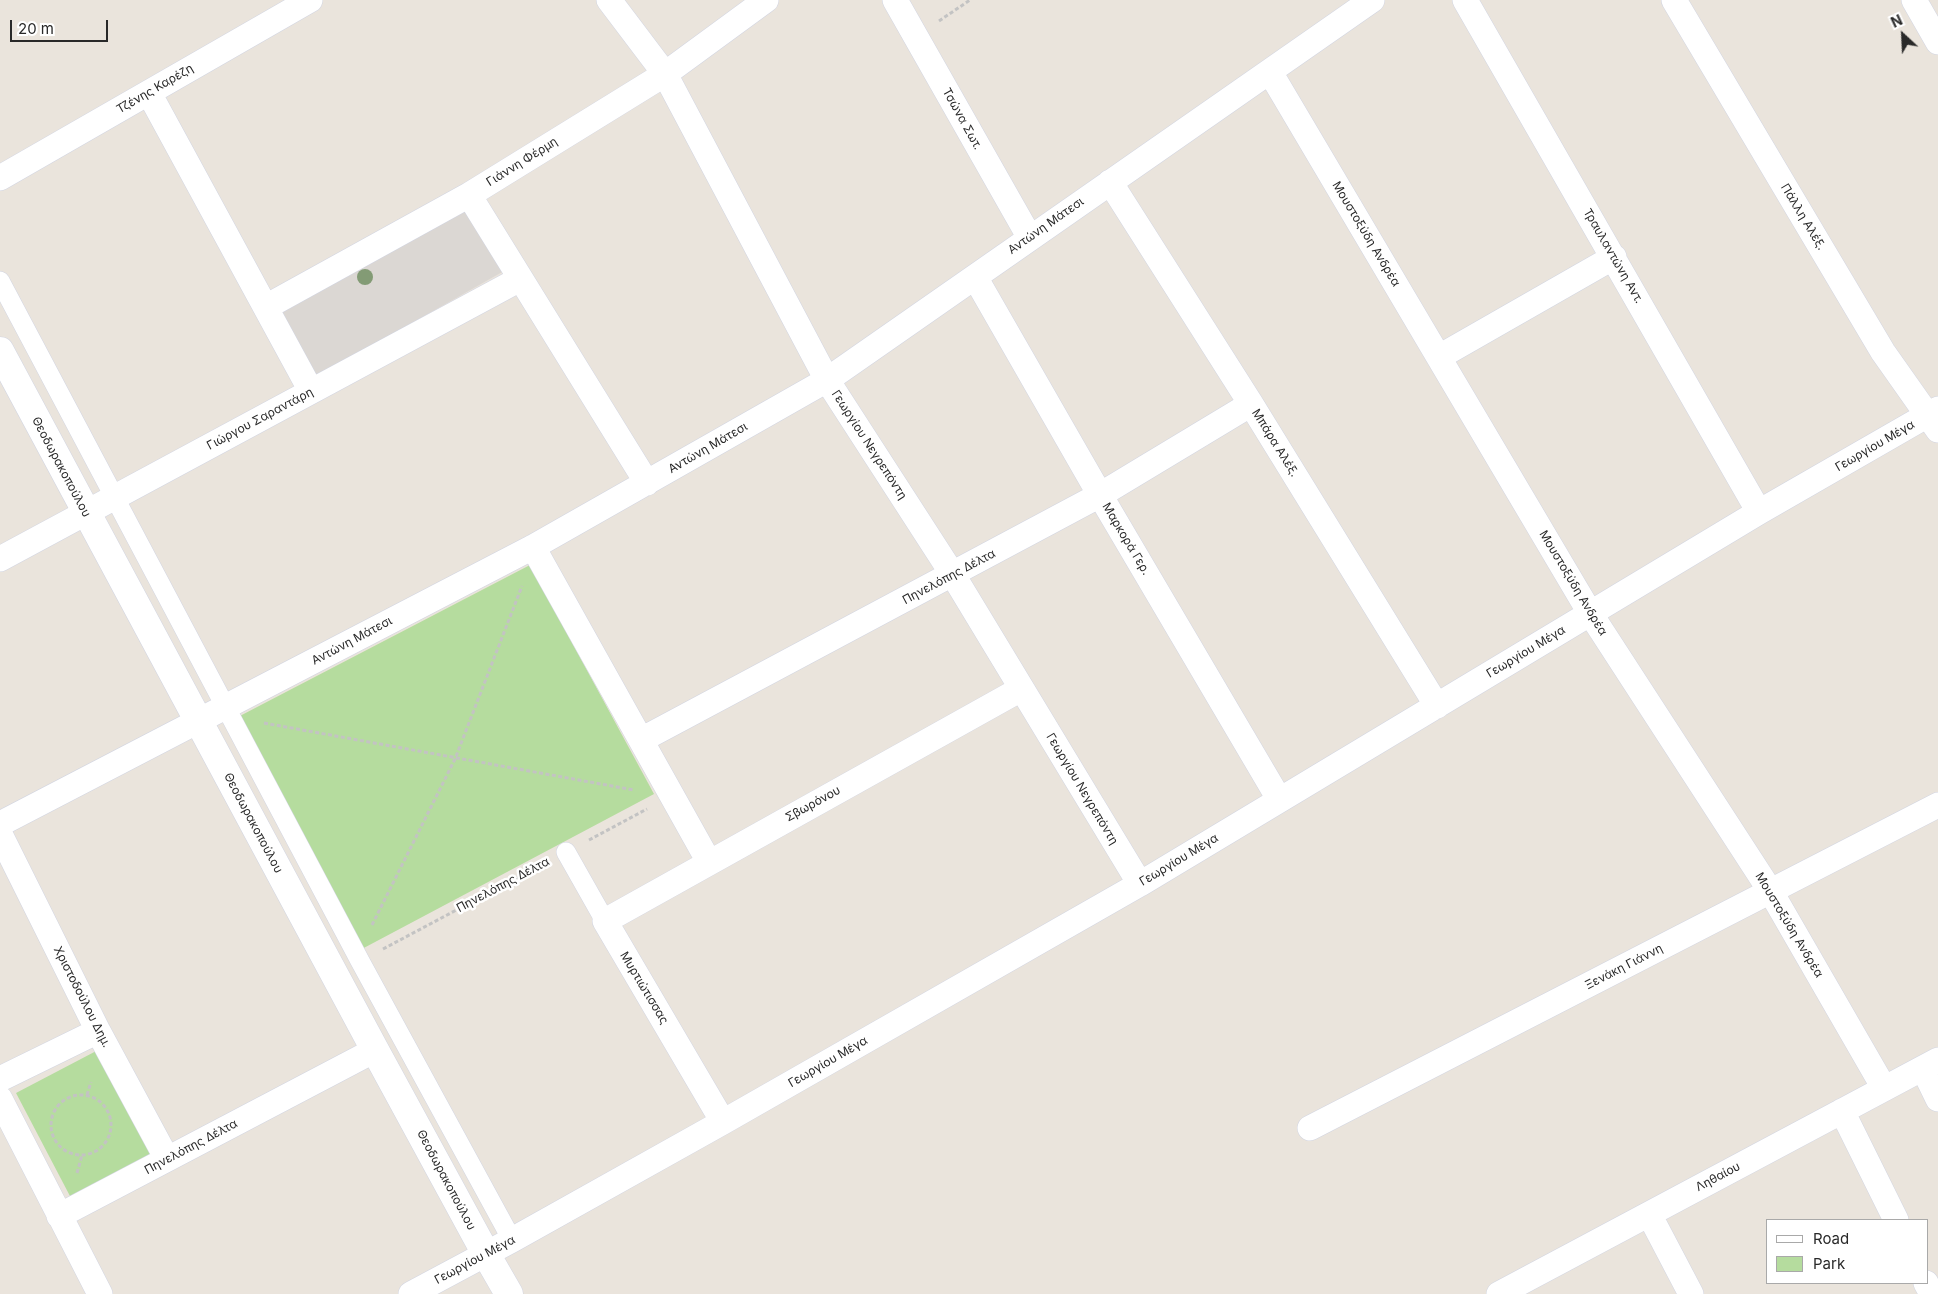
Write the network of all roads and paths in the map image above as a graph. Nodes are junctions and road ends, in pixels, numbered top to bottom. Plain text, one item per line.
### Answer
1 (310, 0) edge
2 (609, 0) edge
3 (766, 0) edge
4 (895, 0) edge
5 (970, 0) edge
6 (1372, 0) edge
7 (1465, 0) edge
8 (1674, 0) edge
9 (1914, 0) edge
10 (1346, 7) edge
11 (1935, 30) edge
12 (916, 37) junction
13 (1270, 72) junction
14 (665, 74) junction
15 (149, 92) junction
16 (0, 178) edge
17 (1110, 182) junction
18 (469, 195) junction
19 (1030, 238) junction
20 (1614, 257) junction
21 (975, 277) junction
22 (520, 279) junction
23 (0, 281) edge
24 (266, 307) junction
25 (1439, 357) junction
26 (4, 368) edge
27 (827, 380) junction
28 (311, 392) junction
29 (1251, 404) junction
30 (1934, 418) edge
31 (647, 483) junction
32 (1100, 495) junction
33 (114, 498) junction
34 (1760, 512) junction
35 (86, 513) junction
36 (533, 546) junction
37 (0, 559) edge
38 (953, 575) junction
39 (1590, 613) junction
40 (1021, 689) junction
41 (1437, 706) junction
42 (225, 707) junction
43 (198, 721) junction
44 (641, 740) junction
45 (455, 759) junction
46 (672, 796) junction
47 (1279, 799) junction
48 (1938, 805) edge
49 (0, 824) edge
50 (0, 834) edge
51 (566, 852) junction
52 (709, 862) junction
53 (1140, 884) junction
54 (1771, 892) junction
55 (605, 921) junction
56 (360, 961) junction
57 (98, 1030) junction
58 (376, 1050) junction
59 (1930, 1064) edge
60 (0, 1079) edge
61 (1884, 1088) junction
62 (87, 1096) joint
63 (1938, 1098) edge
64 (0, 1099) edge
65 (1842, 1111) junction
66 (723, 1122) junction
67 (1310, 1128) dead end
68 (167, 1159) junction
69 (1649, 1214) junction
70 (59, 1216) junction
71 (1896, 1219) edge
72 (512, 1240) junction
73 (486, 1254) junction
74 (100, 1294) edge
75 (410, 1294) edge
76 (509, 1294) edge
77 (1499, 1294) edge
78 (1691, 1294) edge

1 - 15 street, Τζένης Καρέζη
2 - 14 street, Γεωργίου Νεγρεπόντη
3 - 14 street, Γιάννη Φέρμη
4 - 12 street, Τσώνα Σωτ.
5 - 12 path
6 - 10 street, Αντώνη Μάτεσι
7 - 20 street, Τραυλαντώνη Αντ.
8 - 30 street, Πάλλη Αλέξ.
9 - 11 street
10 - 13 street, Αντώνη Μάτεσι
12 - 19 street, Τσώνα Σωτ.
13 - 17 street, Αντώνη Μάτεσι
13 - 25 street, Μουστοξύδη Ανδρέα
14 - 18 street, Γιάννη Φέρμη
14 - 27 street, Γεωργίου Νεγρεπόντη
15 - 16 street, Τζένης Καρέζη
15 - 24 street
17 - 19 street, Αντώνη Μάτεσι
17 - 29 street, Μπάρα Αλέξ.
18 - 22 street
18 - 24 street, Γιάννη Φέρμη
19 - 21 street, Αντώνη Μάτεσι
20 - 25 street
20 - 34 street, Τραυλαντώνη Αντ.
21 - 27 street, Αντώνη Μάτεσι
21 - 32 street, Μαρκορά Γερ.
22 - 28 street, Γιώργου Σαραντάρη
22 - 31 street
23 - 33 street
24 - 28 street
25 - 39 street, Μουστοξύδη Ανδρέα
26 - 35 street, Θεοδωρακοπούλου
27 - 31 street, Αντώνη Μάτεσι
27 - 38 street, Γεωργίου Νεγρεπόντη
28 - 33 street, Γιώργου Σαραντάρη
29 - 32 street, Πηνελόπης Δέλτα
29 - 41 street, Μπάρα Αλέξ.
30 - 34 street, Γεωργίου Μέγα
31 - 36 street, Αντώνη Μάτεσι
32 - 38 street, Πηνελόπης Δέλτα
32 - 47 street, Μαρκορά Γερ.
33 - 35 street, Γιώργου Σαραντάρη
33 - 42 street
34 - 39 street, Γεωργίου Μέγα
35 - 37 street, Γιώργου Σαραντάρη
35 - 43 street, Θεοδωρακοπούλου
36 - 42 street, Αντώνη Μάτεσι
36 - 44 street
36 - 45 path
38 - 40 street, Γεωργίου Νεγρεπόντη
38 - 44 street, Πηνελόπης Δέλτα
39 - 41 street, Γεωργίου Μέγα
39 - 54 street, Μουστοξύδη Ανδρέα
40 - 52 street, Σβωρόνου
40 - 53 street, Γεωργίου Νεγρεπόντη
41 - 47 street, Γεωργίου Μέγα
42 - 43 street, Αντώνη Μάτεσι
42 - 45 path
42 - 56 street
43 - 49 street, Αντώνη Μάτεσι
43 - 58 street, Θεοδωρακοπούλου
44 - 46 street
45 - 46 path
45 - 56 path
46 - 51 path, Πηνελόπης Δέλτα
46 - 52 street
47 - 53 street, Γεωργίου Μέγα
48 - 54 street, Ξενάκη Γιάννη
50 - 57 street, Χριστοδούλου Δημ.
51 - 55 street, Μυρτιώτισσας
51 - 56 path, Πηνελόπης Δέλτα
52 - 55 street, Σβωρόνου
53 - 66 street, Γεωργίου Μέγα
54 - 61 street, Μουστοξύδη Ανδρέα
54 - 67 street, Ξενάκη Γιάννη
55 - 66 street, Μυρτιώτισσας
56 - 72 street
57 - 60 street
57 - 68 street, Χριστοδούλου Δημ.
58 - 68 street, Πηνελόπης Δέλτα
58 - 73 street, Θεοδωρακοπούλου
59 - 61 street, Ληθαίου
59 - 63 street
61 - 65 street, Ληθαίου
62 - 62 path
64 - 70 street
65 - 69 street, Ληθαίου
65 - 71 street
66 - 72 street, Γεωργίου Μέγα
68 - 70 street, Πηνελόπης Δέλτα
69 - 77 street, Ληθαίου
69 - 78 street
70 - 74 street
72 - 73 street, Γεωργίου Μέγα
73 - 75 street, Γεωργίου Μέγα
73 - 76 street, Θεοδωρακοπούλου

